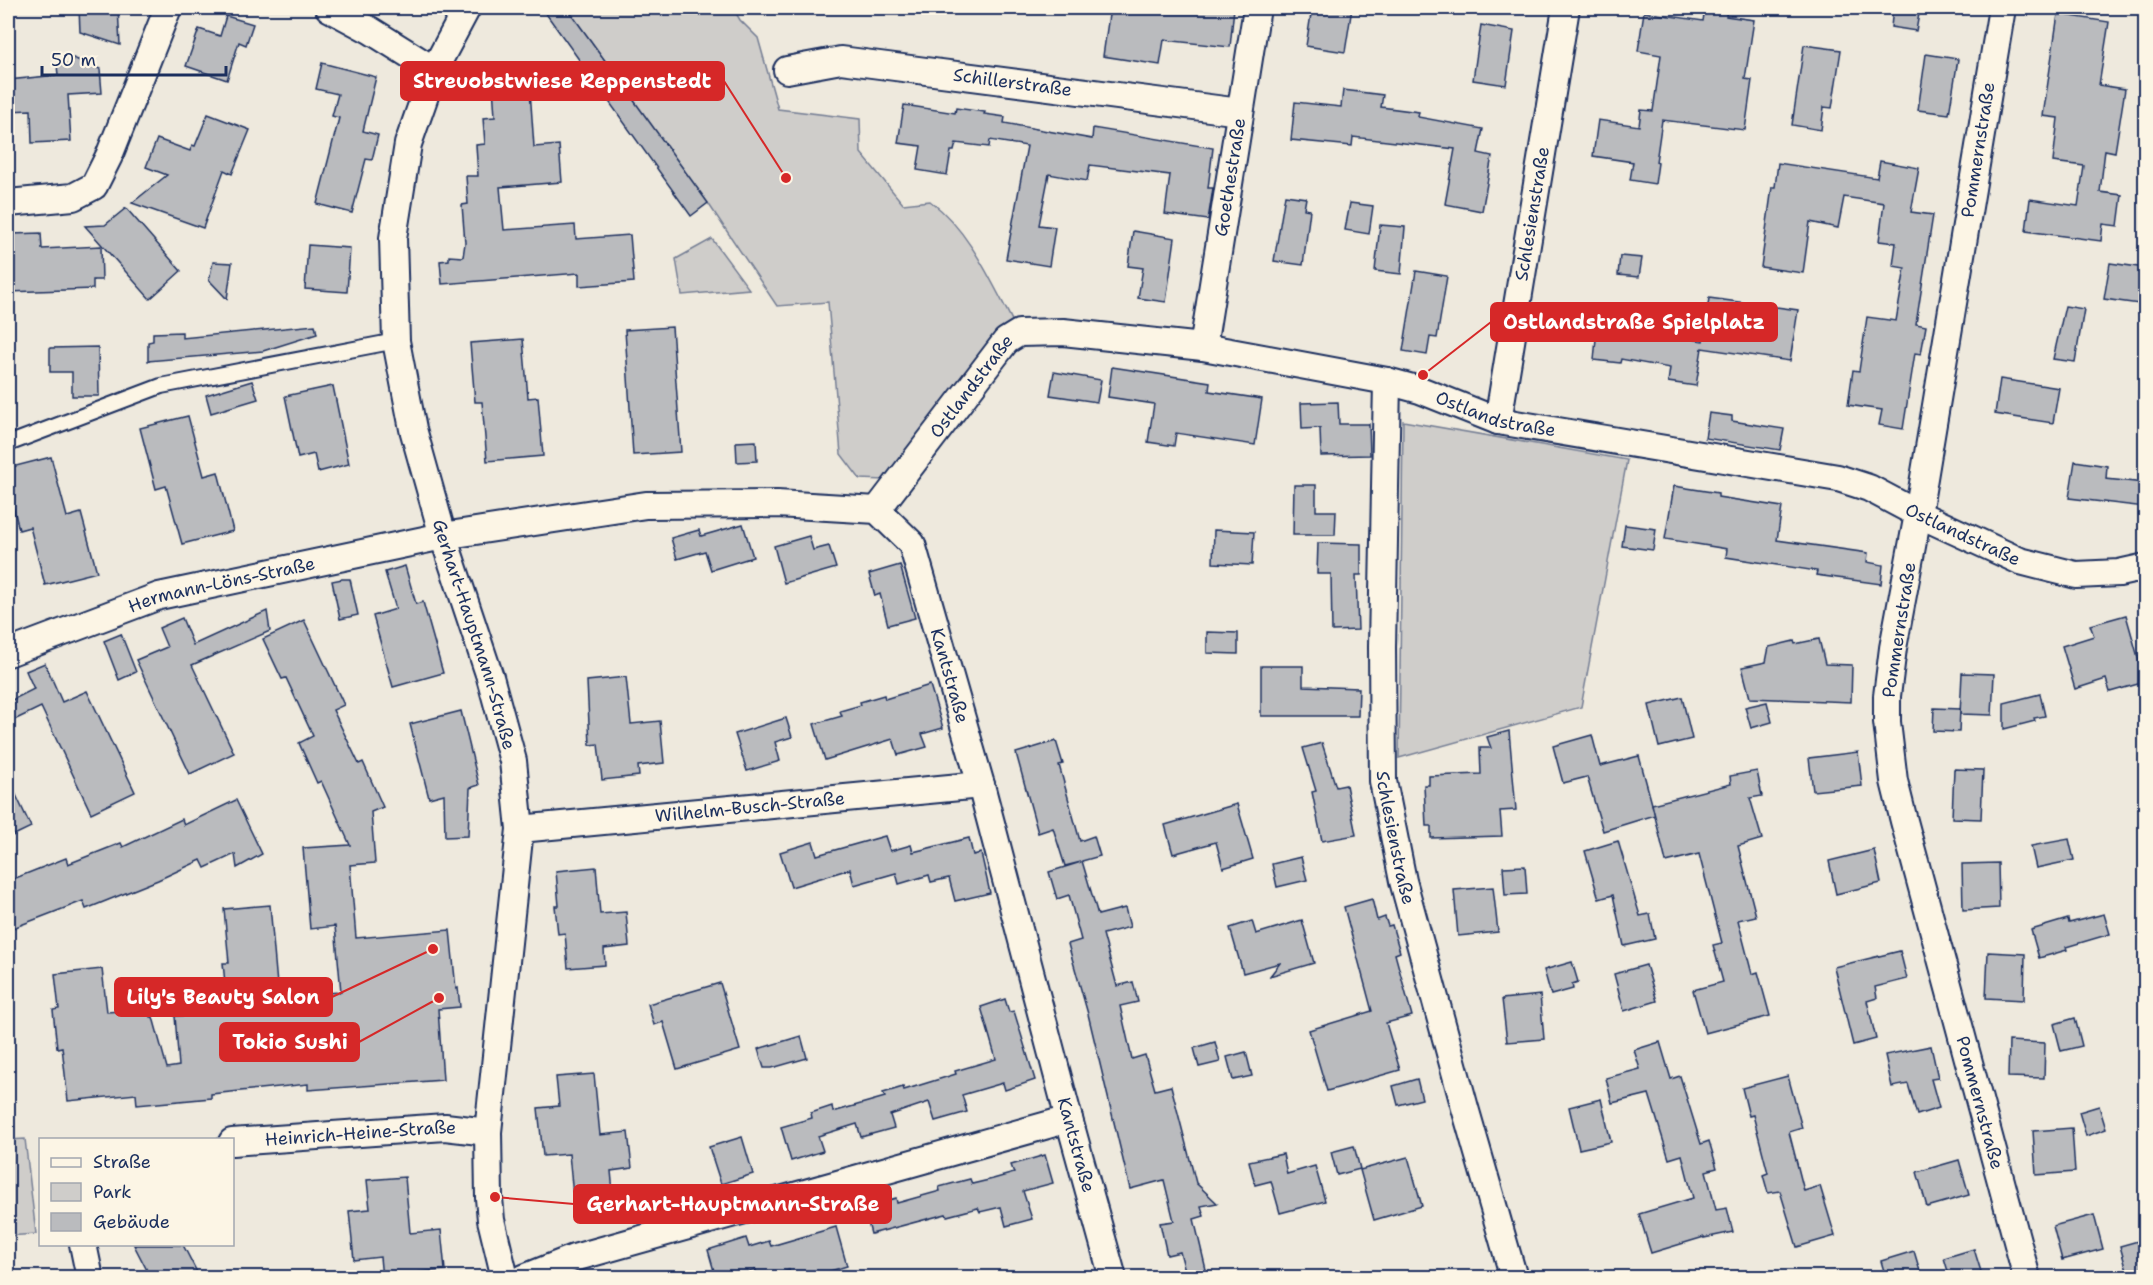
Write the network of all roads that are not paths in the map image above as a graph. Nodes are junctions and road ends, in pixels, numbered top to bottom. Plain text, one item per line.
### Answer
1 (168, 8) edge
2 (329, 8) edge
3 (467, 8) edge
4 (1257, 8) edge
5 (1566, 8) edge
6 (2002, 8) edge
7 (434, 70) junction
8 (787, 70) dead end
9 (1240, 112) junction
10 (8, 203) edge
11 (396, 341) junction
12 (1203, 347) junction
13 (1387, 381) junction
14 (1498, 421) junction
15 (8, 444) edge
16 (877, 510) junction
17 (1918, 514) junction
18 (443, 536) junction
19 (2145, 567) edge
20 (8, 653) edge
21 (981, 785) junction
22 (520, 829) junction
23 (1069, 1119) junction
24 (488, 1132) junction
25 (234, 1142) edge
26 (82, 1246) edge
27 (90, 1278) edge
28 (505, 1278) edge
29 (524, 1278) edge
30 (1113, 1278) edge
31 (1514, 1278) edge
32 (2027, 1278) edge

1 - 10 street
2 - 7 street
3 - 7 street, Gerhart-Hauptmann-Straße
4 - 9 street, Goethestraße
5 - 14 street, Schlesienstraße
6 - 17 street, Pommernstraße
7 - 11 street, Gerhart-Hauptmann-Straße
8 - 9 street, Schillerstraße
9 - 12 street, Goethestraße
11 - 15 lane
11 - 18 street, Gerhart-Hauptmann-Straße
12 - 13 street, Ostlandstraße
12 - 16 street, Ostlandstraße
13 - 14 street, Ostlandstraße
13 - 31 street, Schlesienstraße
14 - 17 street, Ostlandstraße
16 - 18 street
16 - 21 street, Kantstraße
17 - 19 street, Ostlandstraße
17 - 32 street, Pommernstraße
18 - 20 street, Hermann-Löns-Straße
18 - 22 street, Gerhart-Hauptmann-Straße
21 - 22 street, Wilhelm-Busch-Straße
21 - 23 street, Kantstraße
22 - 24 street, Gerhart-Hauptmann-Straße
23 - 29 street
23 - 30 street, Kantstraße
24 - 25 street, Heinrich-Heine-Straße
24 - 28 street, Gerhart-Hauptmann-Straße
26 - 27 street

